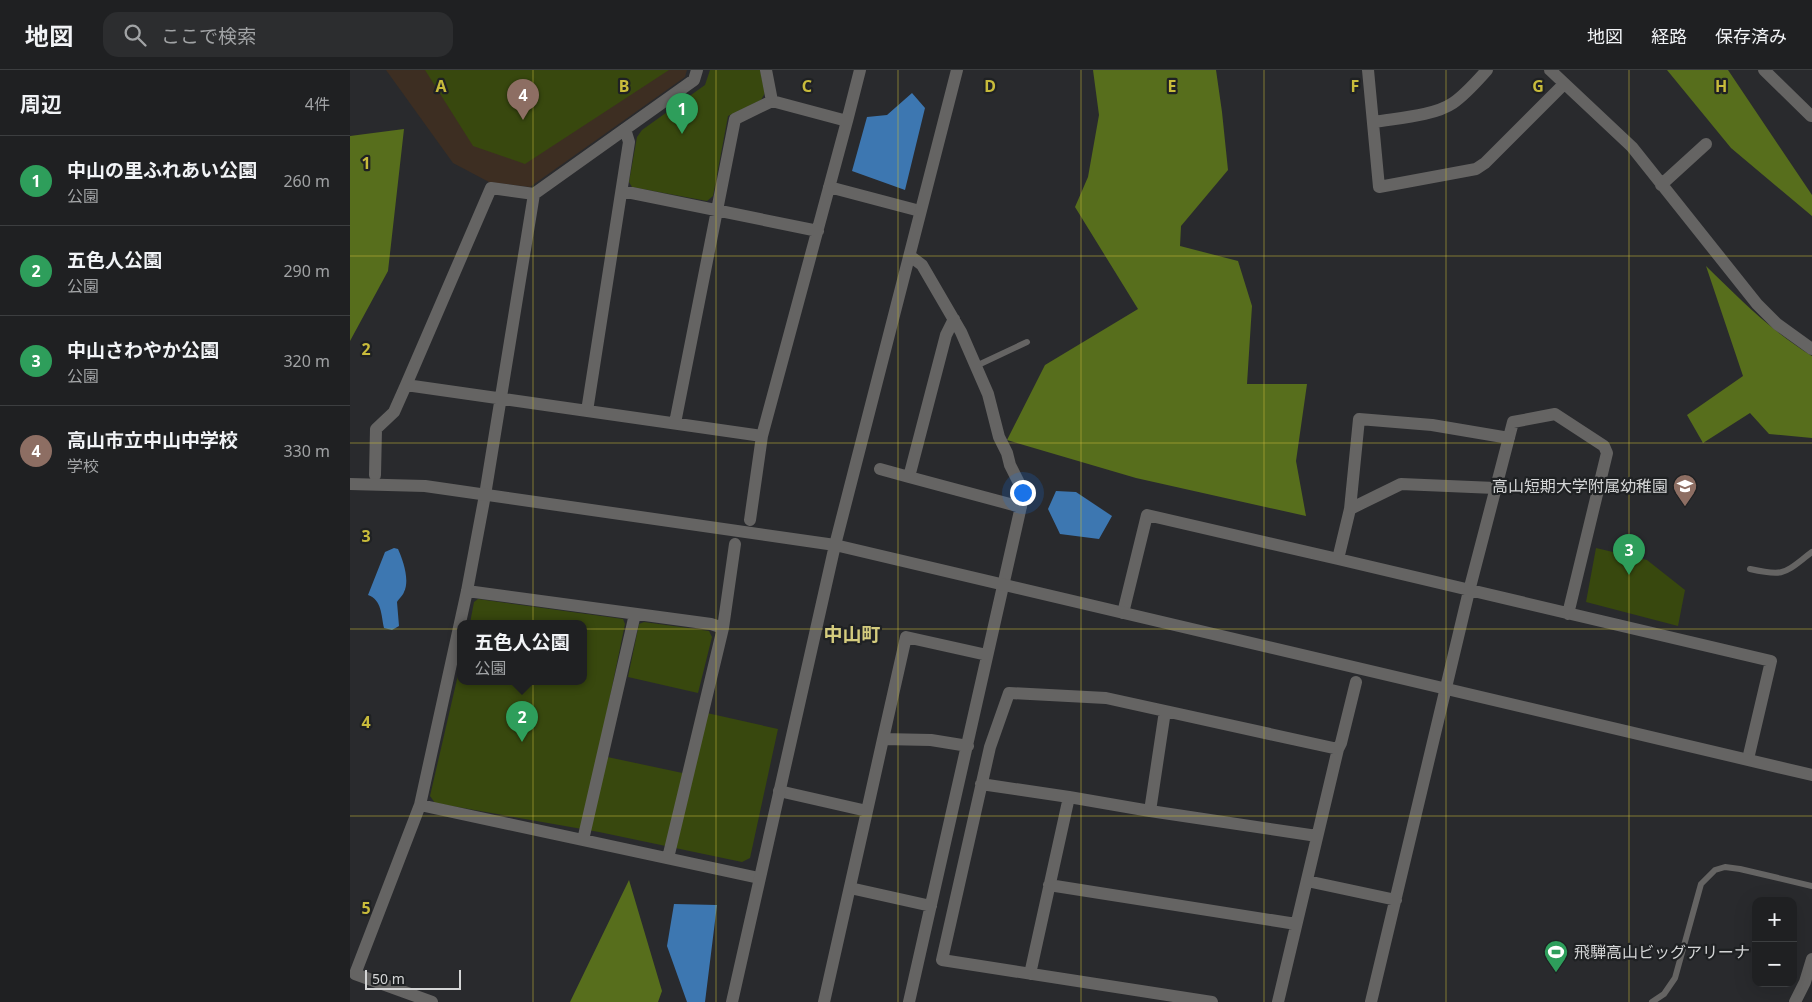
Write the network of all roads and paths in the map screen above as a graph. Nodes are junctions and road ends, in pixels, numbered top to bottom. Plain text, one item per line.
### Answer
1 (697, 70) edge
2 (766, 70) edge
3 (860, 70) edge
4 (957, 70) edge
5 (1368, 70) edge
6 (1487, 70) edge
7 (1550, 70) edge
8 (1764, 70) edge
9 (1564, 84) junction
10 (772, 101) junction
11 (1812, 116) edge
12 (847, 121) junction
13 (1374, 122) junction
14 (625, 129) junction
15 (1706, 144) dead end
16 (1661, 185) junction
17 (830, 186) junction
18 (622, 190) junction
19 (534, 194) junction
20 (716, 209) junction
21 (920, 211) junction
22 (818, 231) junction
23 (910, 256) junction
24 (954, 319) junction
25 (1027, 342) dead end
26 (1812, 349) edge
27 (976, 366) junction
28 (406, 385) junction
29 (501, 398) junction
30 (587, 411) junction
31 (675, 423) junction
32 (762, 436) junction
33 (1509, 438) junction
34 (880, 469) dead end
35 (375, 475) dead end
36 (909, 477) junction
37 (350, 484) edge
38 (1495, 488) junction
39 (485, 495) junction
40 (1021, 507) junction
41 (1350, 509) junction
42 (750, 520) dead end
43 (735, 544) dead end
44 (834, 545) junction
45 (1812, 552) edge
46 (1338, 559) junction
47 (1750, 569) dead end
48 (1003, 585) junction
49 (467, 591) junction
50 (1469, 591) junction
51 (1123, 613) junction
52 (634, 614) junction
53 (1568, 614) junction
54 (461, 620) edge
55 (723, 628) junction
56 (457, 637) edge
57 (987, 655) junction
58 (1356, 682) dead end
59 (1446, 689) junction
60 (1165, 711) junction
61 (884, 739) junction
62 (968, 746) junction
63 (1338, 749) junction
64 (1748, 759) junction
65 (1812, 775) edge
66 (981, 784) junction
67 (779, 791) junction
68 (1069, 797) junction
69 (420, 806) junction
70 (867, 811) junction
71 (1150, 811) junction
72 (1317, 836) junction
73 (583, 840) junction
74 (668, 858) junction
75 (759, 878) junction
76 (1307, 881) junction
77 (1050, 885) junction
78 (1812, 886) edge
79 (850, 888) junction
80 (1396, 900) junction
81 (931, 906) junction
82 (1296, 924) junction
83 (1812, 959) edge
84 (1030, 974) junction
85 (432, 1002) edge
86 (732, 1002) edge
87 (824, 1002) edge
88 (909, 1002) edge
89 (1212, 1002) edge
90 (1278, 1002) edge
91 (1371, 1002) edge
92 (1652, 1002) edge
93 (1796, 1002) edge

1 - 14 street
2 - 10 street
3 - 12 street
4 - 21 street
5 - 13 street
6 - 13 street
7 - 9 street
8 - 11 street
9 - 13 street
9 - 16 street
10 - 12 street
10 - 20 street
12 - 17 street
14 - 18 street
14 - 19 street
15 - 16 street
16 - 26 street
17 - 21 street
17 - 22 street
18 - 20 street
18 - 30 street
19 - 28 street
19 - 29 street
20 - 22 street
20 - 31 street
21 - 23 street
22 - 32 street
23 - 24 street
23 - 44 street
24 - 27 street
24 - 36 street
25 - 27 lane
27 - 40 street
28 - 29 street
28 - 35 street
29 - 30 street
29 - 39 street
30 - 31 street
31 - 32 street
32 - 42 street
33 - 38 street
33 - 41 street
33 - 53 street
34 - 36 street
36 - 40 street
37 - 39 street
38 - 41 street
38 - 50 street
39 - 44 street
39 - 49 street
40 - 48 street
41 - 46 street
43 - 55 street
44 - 48 street
44 - 67 street
45 - 47 lane
46 - 50 street
46 - 51 street
48 - 51 street
48 - 57 street
49 - 52 street
49 - 54 street
50 - 53 street
50 - 59 street
51 - 59 street
52 - 55 street
52 - 73 street
53 - 64 street
55 - 74 street
56 - 69 street
57 - 61 street
57 - 62 street
58 - 63 street
59 - 64 street
59 - 80 street
60 - 63 street
60 - 66 street
60 - 71 street
61 - 62 street
61 - 70 street
62 - 81 street
63 - 72 street
64 - 65 street
66 - 68 street
66 - 84 street
67 - 70 street
67 - 75 street
68 - 71 street
68 - 77 street
69 - 73 street
69 - 85 street
70 - 79 street
71 - 72 street
72 - 76 street
73 - 74 street
74 - 75 street
75 - 86 street
76 - 80 street
76 - 82 street
77 - 82 street
77 - 84 street
78 - 92 lane
79 - 81 street
79 - 87 street
80 - 91 street
81 - 88 street
82 - 90 street
83 - 93 street
84 - 89 street

